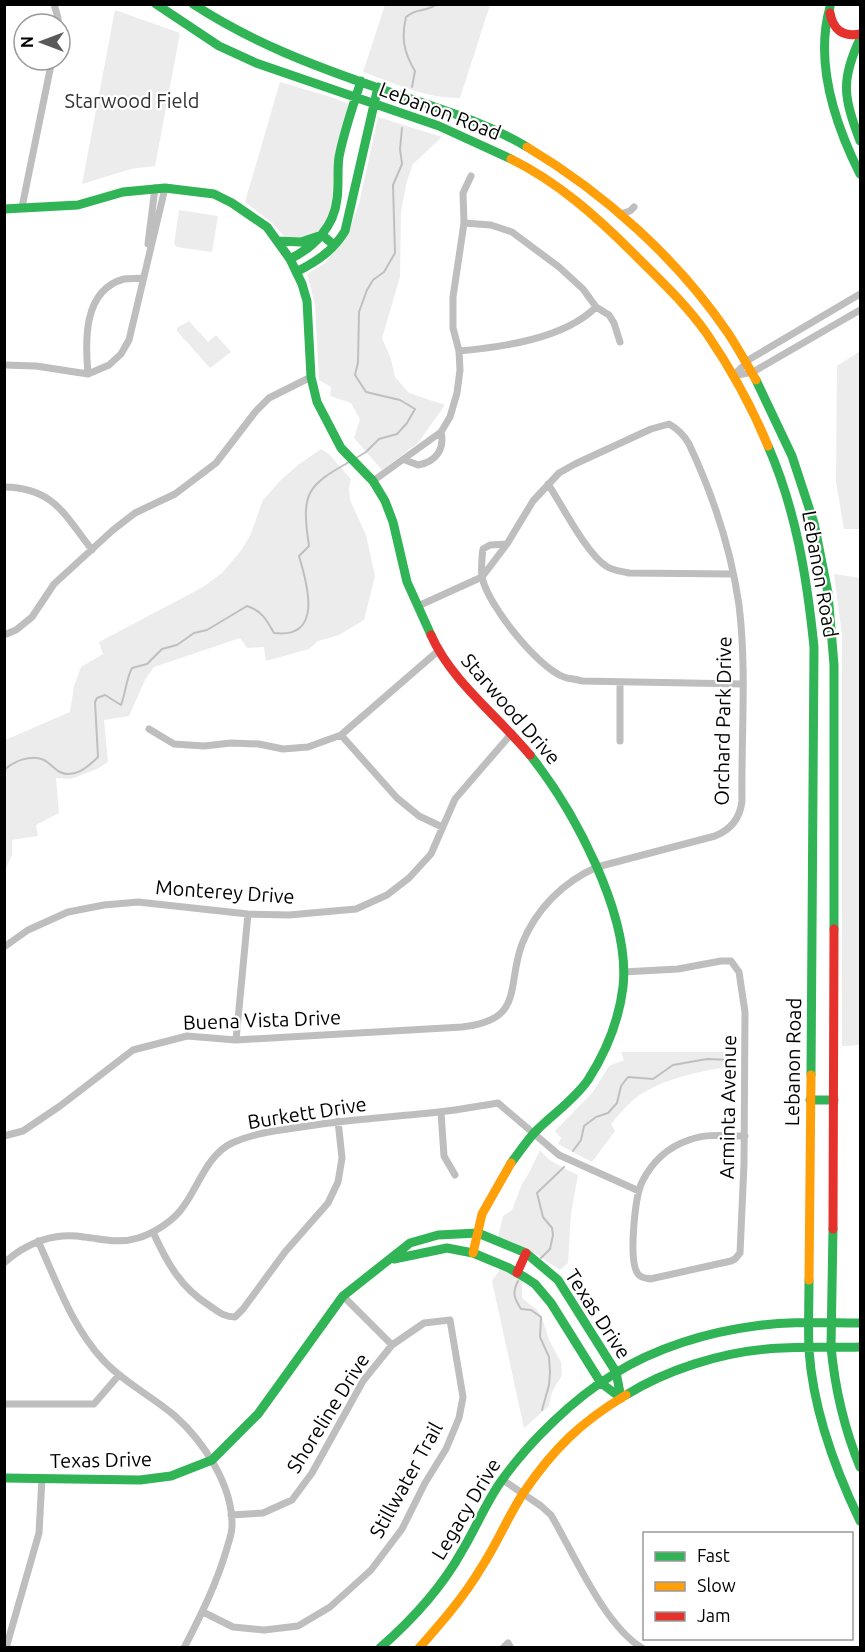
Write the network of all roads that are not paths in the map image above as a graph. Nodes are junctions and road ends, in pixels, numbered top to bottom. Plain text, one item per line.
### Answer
1 (156, 4) edge
2 (193, 4) edge
3 (831, 6) edge
4 (861, 36) edge
5 (50, 72) edge
6 (360, 81) junction
7 (378, 87) junction
8 (356, 98) junction
9 (373, 104) junction
10 (503, 134) junction
11 (861, 141) edge
12 (492, 150) junction
13 (861, 174) edge
14 (471, 176) dead end
15 (154, 188) junction
16 (165, 188) junction
17 (22, 207) junction
18 (634, 207) dead end
19 (334, 208) junction
20 (4, 209) edge
21 (350, 213) junction
22 (620, 214) junction
23 (464, 223) junction
24 (322, 235) junction
25 (645, 238) junction
26 (278, 241) junction
27 (334, 245) junction
28 (632, 251) junction
29 (148, 255) junction
30 (290, 259) junction
31 (296, 272) junction
32 (143, 278) junction
33 (861, 294) edge
34 (596, 307) junction
35 (861, 310) edge
36 (620, 342) dead end
37 (459, 351) junction
38 (747, 361) junction
39 (4, 365) edge
40 (753, 372) junction
41 (88, 374) junction
42 (733, 376) junction
43 (311, 377) junction
44 (441, 432) junction
45 (405, 459) junction
46 (373, 481) junction
47 (548, 484) junction
48 (4, 487) edge
49 (507, 544) junction
50 (92, 550) junction
51 (734, 574) junction
52 (482, 577) junction
53 (418, 606) junction
54 (4, 635) edge
55 (438, 651) junction
56 (620, 683) junction
57 (743, 684) junction
58 (148, 729) dead end
59 (512, 733) junction
60 (341, 735) junction
61 (620, 741) dead end
62 (442, 827) junction
63 (597, 867) junction
64 (248, 914) junction
65 (4, 947) edge
66 (623, 972) junction
67 (506, 1006) joint
68 (236, 1040) junction
69 (834, 1100) junction
70 (810, 1101) junction
71 (441, 1112) junction
72 (338, 1121) junction
73 (534, 1133) junction
74 (4, 1136) edge
75 (745, 1136) junction
76 (455, 1175) dead end
77 (639, 1191) junction
78 (153, 1232) junction
79 (478, 1233) junction
80 (38, 1241) junction
81 (473, 1252) junction
82 (526, 1253) junction
83 (392, 1259) junction
84 (4, 1263) edge
85 (517, 1273) junction
86 (554, 1276) junction
87 (538, 1289) junction
88 (343, 1296) junction
89 (450, 1320) joint
90 (585, 1323) junction
91 (808, 1323) junction
92 (832, 1323) junction
93 (861, 1323) edge
94 (570, 1333) junction
95 (392, 1345) junction
96 (831, 1347) junction
97 (861, 1347) edge
98 (809, 1348) junction
99 (616, 1372) junction
100 (119, 1375) junction
101 (601, 1383) junction
102 (621, 1398) junction
103 (4, 1404) edge
104 (212, 1460) junction
105 (861, 1467) edge
106 (4, 1478) edge
107 (42, 1478) junction
108 (503, 1480) junction
109 (524, 1493) junction
110 (856, 1502) edge
111 (231, 1515) junction
112 (861, 1521) edge
113 (202, 1612) junction
114 (6, 1647) edge
115 (184, 1647) edge
116 (380, 1647) edge
117 (419, 1647) edge
118 (642, 1647) edge

1 - 8 main road, Lebanon Road
2 - 6 main road, Lebanon Road
3 - 4 main road
3 - 13 main road
4 - 11 main road
5 - 17 street
6 - 7 main road, Lebanon Road
6 - 8 main road
7 - 9 main road
7 - 10 main road, Lebanon Road
8 - 9 main road, Lebanon Road
8 - 19 main road
9 - 12 main road, Lebanon Road
9 - 21 main road
10 - 12 main road
10 - 22 main road, Lebanon Road
12 - 28 main road, Lebanon Road
14 - 23 street
15 - 16 main road, Starwood Drive
15 - 17 main road, Starwood Drive
15 - 29 street
16 - 26 main road, Starwood Drive
16 - 29 street
17 - 20 main road, Starwood Drive
18 - 22 street
19 - 21 main road
19 - 24 main road
21 - 27 main road
22 - 25 main road, Lebanon Road
23 - 34 street
23 - 37 street
24 - 26 main road
24 - 27 main road
24 - 30 main road
25 - 28 main road
25 - 38 main road, Lebanon Road
26 - 30 main road, Starwood Drive
27 - 31 main road
28 - 42 main road, Lebanon Road
29 - 32 street
30 - 31 main road, Starwood Drive
31 - 43 main road, Starwood Drive
32 - 41 street
32 - 41 street
33 - 38 street
34 - 36 street
34 - 37 street
35 - 40 street
37 - 44 street
38 - 40 main road, Lebanon Road
38 - 42 street
39 - 41 street
40 - 42 street
40 - 69 main road, Lebanon Road
42 - 70 main road, Lebanon Road
43 - 46 main road, Starwood Drive
43 - 50 street
44 - 45 street
44 - 45 street
45 - 46 street
46 - 53 main road, Starwood Drive
47 - 49 street
47 - 51 street
47 - 51 street, Orchard Park Drive
48 - 50 street
49 - 52 street
49 - 52 street
50 - 54 street
51 - 57 street, Orchard Park Drive
52 - 53 street
52 - 56 street
53 - 55 main road, Starwood Drive
55 - 59 main road, Starwood Drive
55 - 60 street
56 - 57 street
56 - 61 street
57 - 63 street, Orchard Park Drive
58 - 60 street
59 - 62 street, Monterey Drive
59 - 63 main road, Starwood Drive
60 - 62 street
62 - 64 street, Monterey Drive
63 - 66 main road, Starwood Drive
63 - 67 street, Orchard Park Drive
64 - 65 street, Monterey Drive
64 - 68 street
66 - 73 main road, Starwood Drive
66 - 75 street, Arminta Avenue
67 - 68 street, Buena Vista Drive
68 - 74 street, Buena Vista Drive
69 - 70 main road
69 - 92 main road, Lebanon Road
70 - 91 main road, Lebanon Road
71 - 72 street, Burkett Drive
71 - 73 street, Burkett Drive
71 - 76 street
72 - 78 street, Burkett Drive
72 - 78 street
73 - 77 street, Burkett Drive
73 - 79 main road, Starwood Drive
75 - 77 street
75 - 77 street, Arminta Avenue
78 - 80 street, Burkett Drive
79 - 81 main road, Starwood Drive
79 - 82 main road, Texas Drive
79 - 83 main road, Texas Drive
80 - 84 street, Burkett Drive
80 - 100 street
81 - 83 main road, Texas Drive
81 - 85 main road, Texas Drive
82 - 85 main road
82 - 86 main road, Texas Drive
83 - 88 main road, Texas Drive
85 - 87 main road, Texas Drive
86 - 87 main road
86 - 90 main road, Texas Drive
87 - 94 main road, Texas Drive
88 - 95 street
88 - 104 main road, Texas Drive
89 - 95 street, Shoreline Drive
89 - 113 street, Stillwater Trail
90 - 94 main road
90 - 99 main road, Texas Drive
91 - 92 main road, Legacy Drive
91 - 98 main road, Lebanon Road
91 - 99 main road, Legacy Drive
92 - 93 main road, Legacy Drive
92 - 96 main road, Lebanon Road
94 - 101 main road, Texas Drive
95 - 111 street, Shoreline Drive
96 - 97 main road, Legacy Drive
96 - 98 main road, Legacy Drive
96 - 105 main road, Lebanon Road
98 - 102 main road, Legacy Drive
98 - 110 main road, Lebanon Road
99 - 101 main road, Legacy Drive
99 - 102 main road, Texas Drive
100 - 103 street
100 - 104 street
101 - 102 main road, Texas Drive
101 - 108 main road, Legacy Drive
102 - 109 main road, Legacy Drive
104 - 107 main road, Texas Drive
104 - 111 street
106 - 107 main road, Texas Drive
107 - 114 street
108 - 109 street
108 - 116 main road, Legacy Drive
109 - 117 main road, Legacy Drive
109 - 118 street
110 - 112 main road, Lebanon Road
111 - 113 street
113 - 115 street

